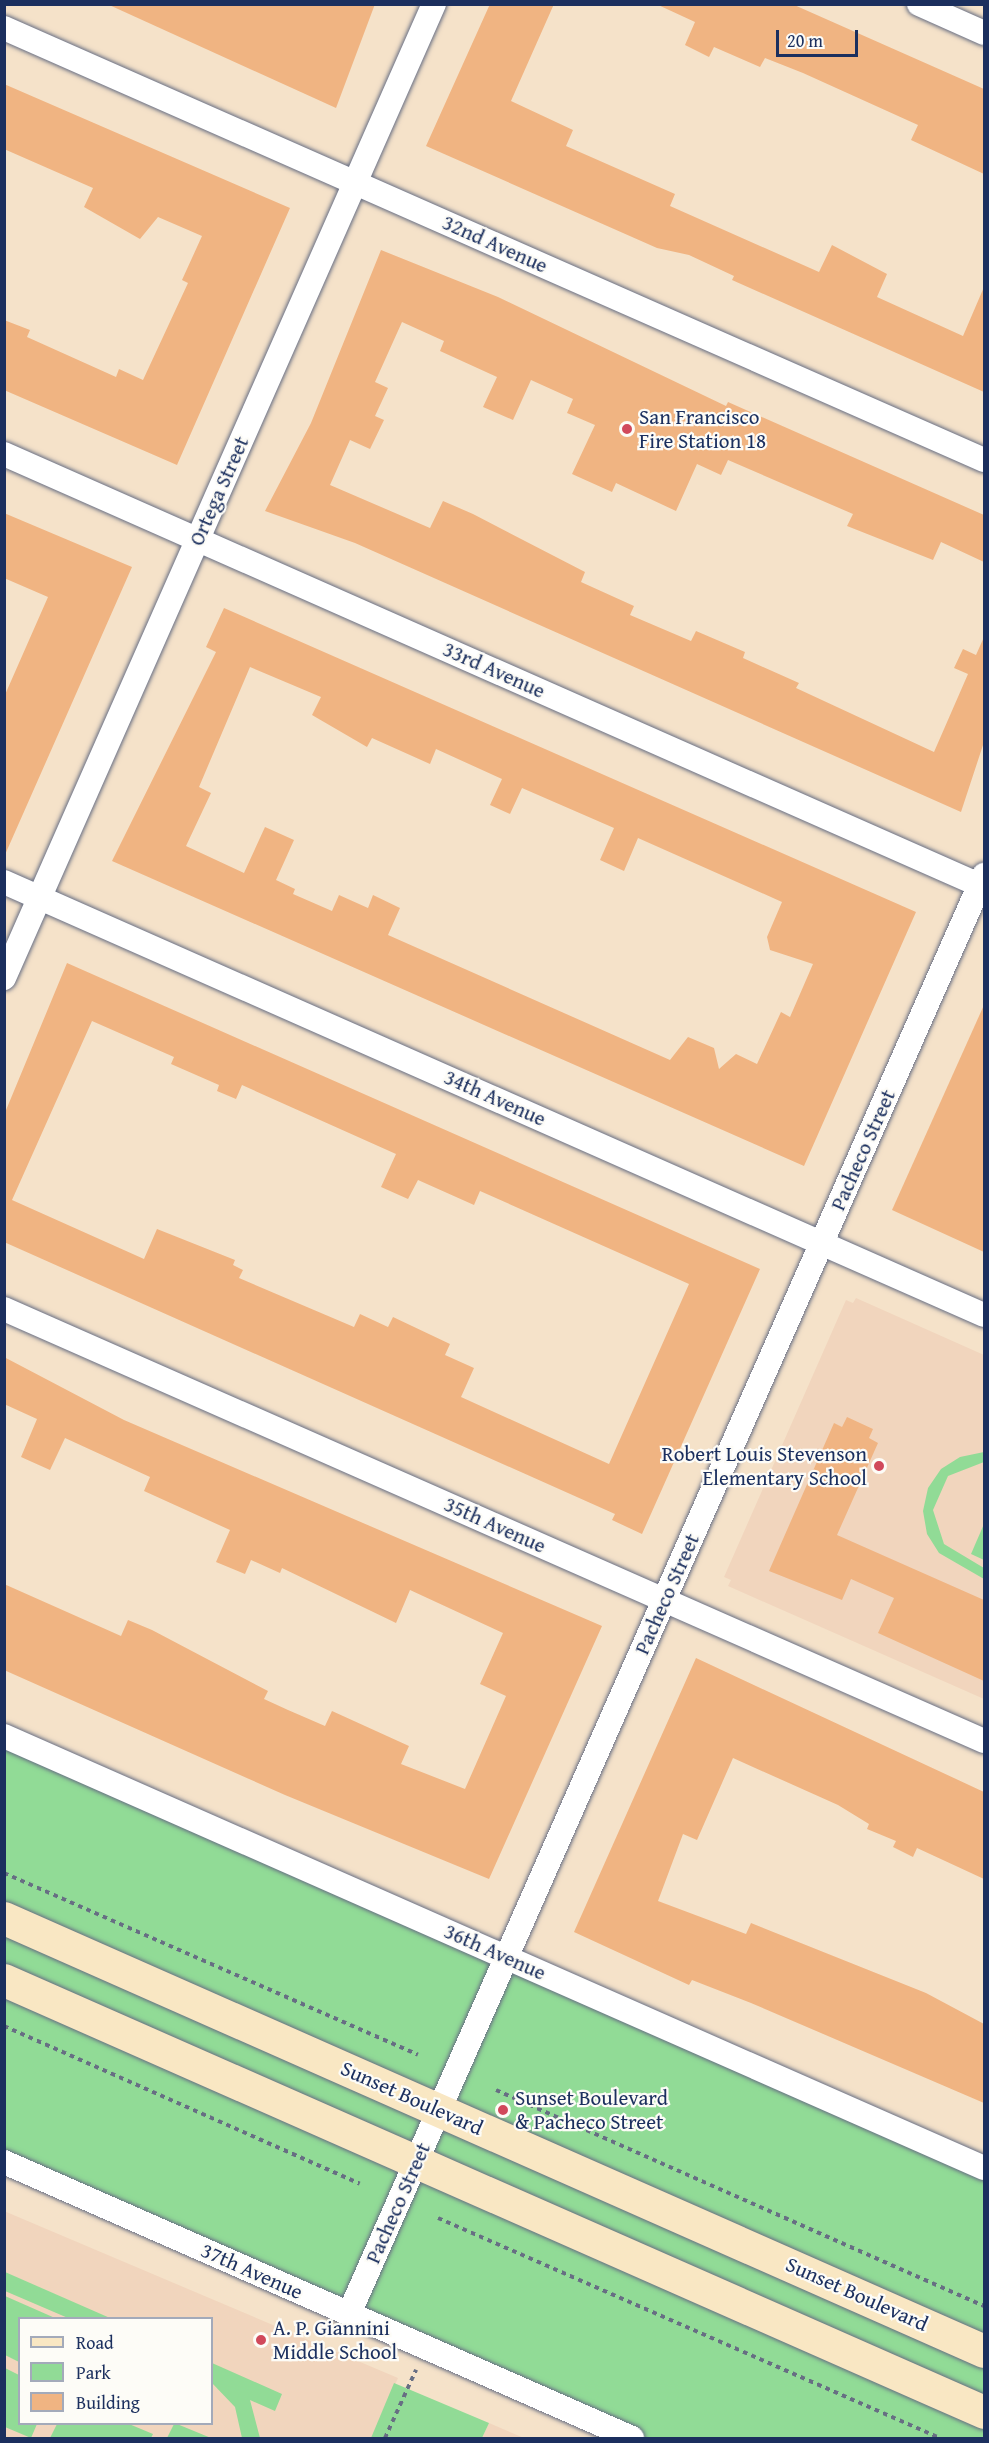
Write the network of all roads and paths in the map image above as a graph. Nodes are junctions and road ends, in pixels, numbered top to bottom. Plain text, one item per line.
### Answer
1 (434, 4) edge
2 (919, 4) edge
3 (4, 28) edge
4 (984, 33) edge
5 (356, 183) junction
6 (4, 454) edge
7 (984, 460) edge
8 (198, 539) junction
9 (4, 882) edge
10 (983, 882) edge
11 (40, 898) junction
12 (4, 978) edge
13 (822, 1243) junction
14 (4, 1309) edge
15 (984, 1315) edge
16 (664, 1600) junction
17 (4, 1736) edge
18 (984, 1741) edge
19 (4, 1873) edge
20 (4, 1918) edge
21 (506, 1957) junction
22 (4, 1980) edge
23 (4, 2026) edge
24 (418, 2055) dead end
25 (496, 2090) dead end
26 (439, 2110) junction
27 (4, 2162) edge
28 (416, 2162) junction
29 (984, 2168) edge
30 (360, 2184) dead end
31 (438, 2217) dead end
32 (984, 2306) edge
33 (349, 2314) junction
34 (426, 2348) junction
35 (984, 2351) edge
36 (984, 2412) edge
37 (385, 2439) edge
38 (632, 2439) edge
39 (940, 2439) edge

1 - 5 street, Ortega Street
2 - 4 street
3 - 5 street, 32nd Avenue
5 - 7 street, 32nd Avenue
5 - 8 street, Ortega Street
6 - 8 street, 33rd Avenue
8 - 10 street, 33rd Avenue
8 - 11 street, Ortega Street
9 - 11 street, 34th Avenue
10 - 13 street, Pacheco Street
11 - 12 street, Ortega Street
11 - 13 street, 34th Avenue
13 - 15 street, 34th Avenue
13 - 16 street, Pacheco Street
14 - 16 street, 35th Avenue
16 - 18 street, 35th Avenue
16 - 21 street, Pacheco Street
17 - 21 street, 36th Avenue
19 - 24 path
20 - 26 main road, Sunset Boulevard
21 - 26 street, Pacheco Street
21 - 29 street, 36th Avenue
22 - 28 main road
23 - 30 path
25 - 32 path
26 - 28 street, Pacheco Street
26 - 35 main road, Sunset Boulevard
27 - 33 street, 37th Avenue
28 - 33 street, Pacheco Street
28 - 36 main road
31 - 39 path
33 - 34 street, 37th Avenue
34 - 37 path
34 - 38 street, 37th Avenue

